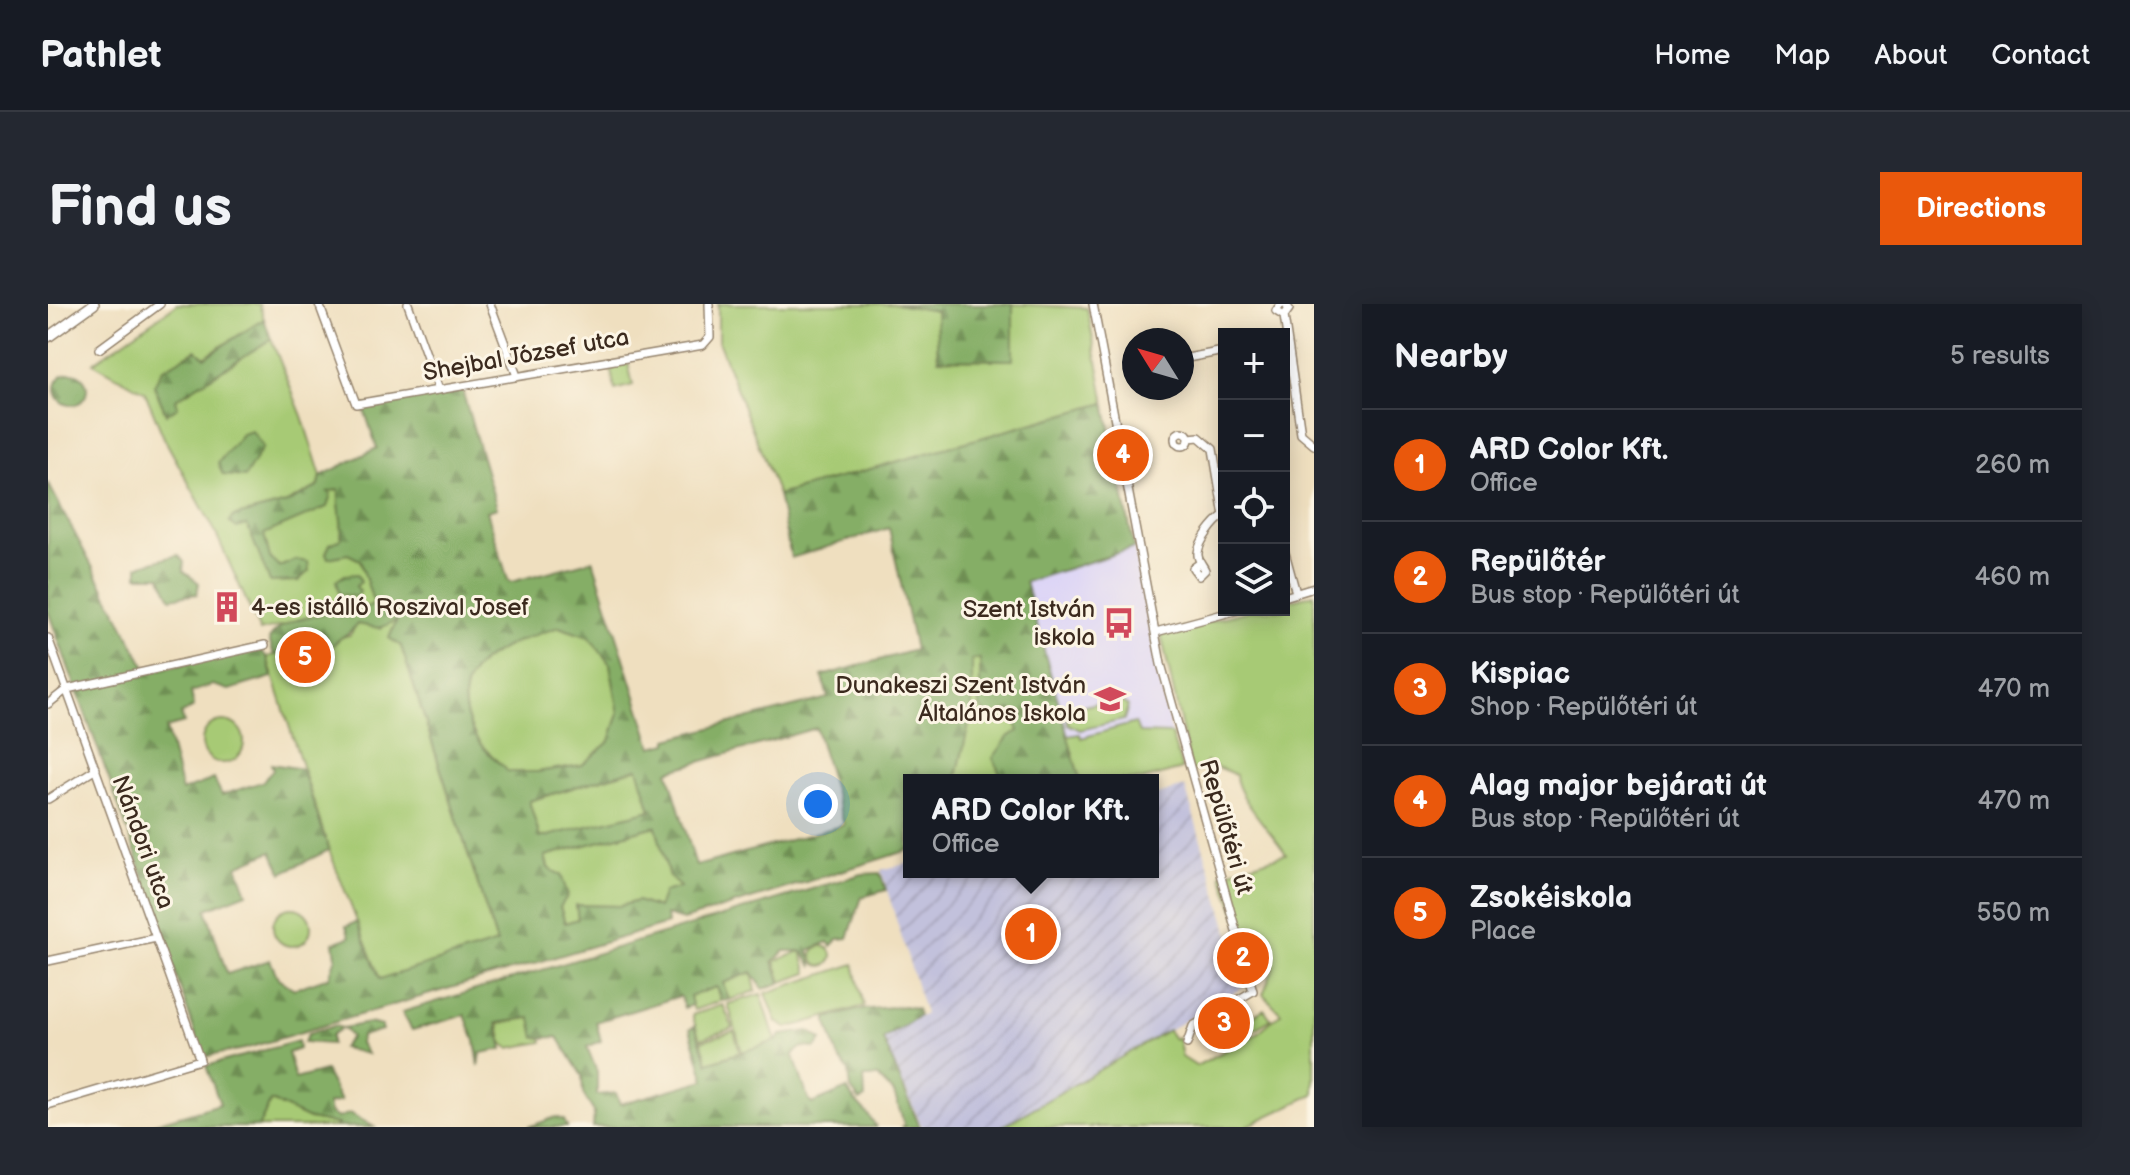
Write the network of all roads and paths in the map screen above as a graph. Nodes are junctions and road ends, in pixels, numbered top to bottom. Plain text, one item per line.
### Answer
1 (94, 304) edge
2 (160, 304) edge
3 (319, 304) edge
4 (408, 304) edge
5 (490, 304) edge
6 (709, 304) edge
7 (1093, 304) edge
8 (1283, 304) edge
9 (1285, 328) edge
10 (48, 337) edge
11 (99, 349) dead end
12 (1218, 352) edge
13 (1194, 357) edge
14 (1290, 365) edge
15 (517, 376) junction
16 (439, 390) junction
17 (1189, 438) dead end
18 (1314, 445) edge
19 (1218, 479) edge
20 (1218, 520) edge
21 (1200, 563) dead end
22 (1290, 571) edge
23 (1314, 588) edge
24 (1296, 593) junction
25 (1290, 595) edge
26 (1152, 616) junction
27 (1218, 616) edge
28 (1170, 629) junction
29 (1156, 632) junction
30 (48, 638) edge
31 (265, 645) dead end
32 (67, 689) junction
33 (48, 704) edge
34 (96, 769) junction
35 (48, 799) edge
36 (156, 938) junction
37 (48, 961) edge
38 (1187, 1044) dead end
39 (48, 1105) edge

1 - 10 main road
2 - 11 street
3 - 16 street, Shejbal József utca
4 - 16 street
5 - 15 street
6 - 15 street, Shejbal József utca
7 - 26 street, Repülőtéri út
8 - 9 street
12 - 13 street
14 - 18 street
15 - 16 street, Shejbal József utca
17 - 19 street
20 - 21 street
22 - 24 street
23 - 24 street
24 - 25 street
26 - 28 street
26 - 29 street, Repülőtéri út
27 - 28 street
28 - 29 street
29 - 38 street, Repülőtéri út
30 - 32 street, Nándori utca
31 - 32 street
32 - 33 street
32 - 34 street, Nándori utca
34 - 35 street
34 - 36 street, Nándori utca
36 - 37 street
36 - 39 street, Nándori utca

